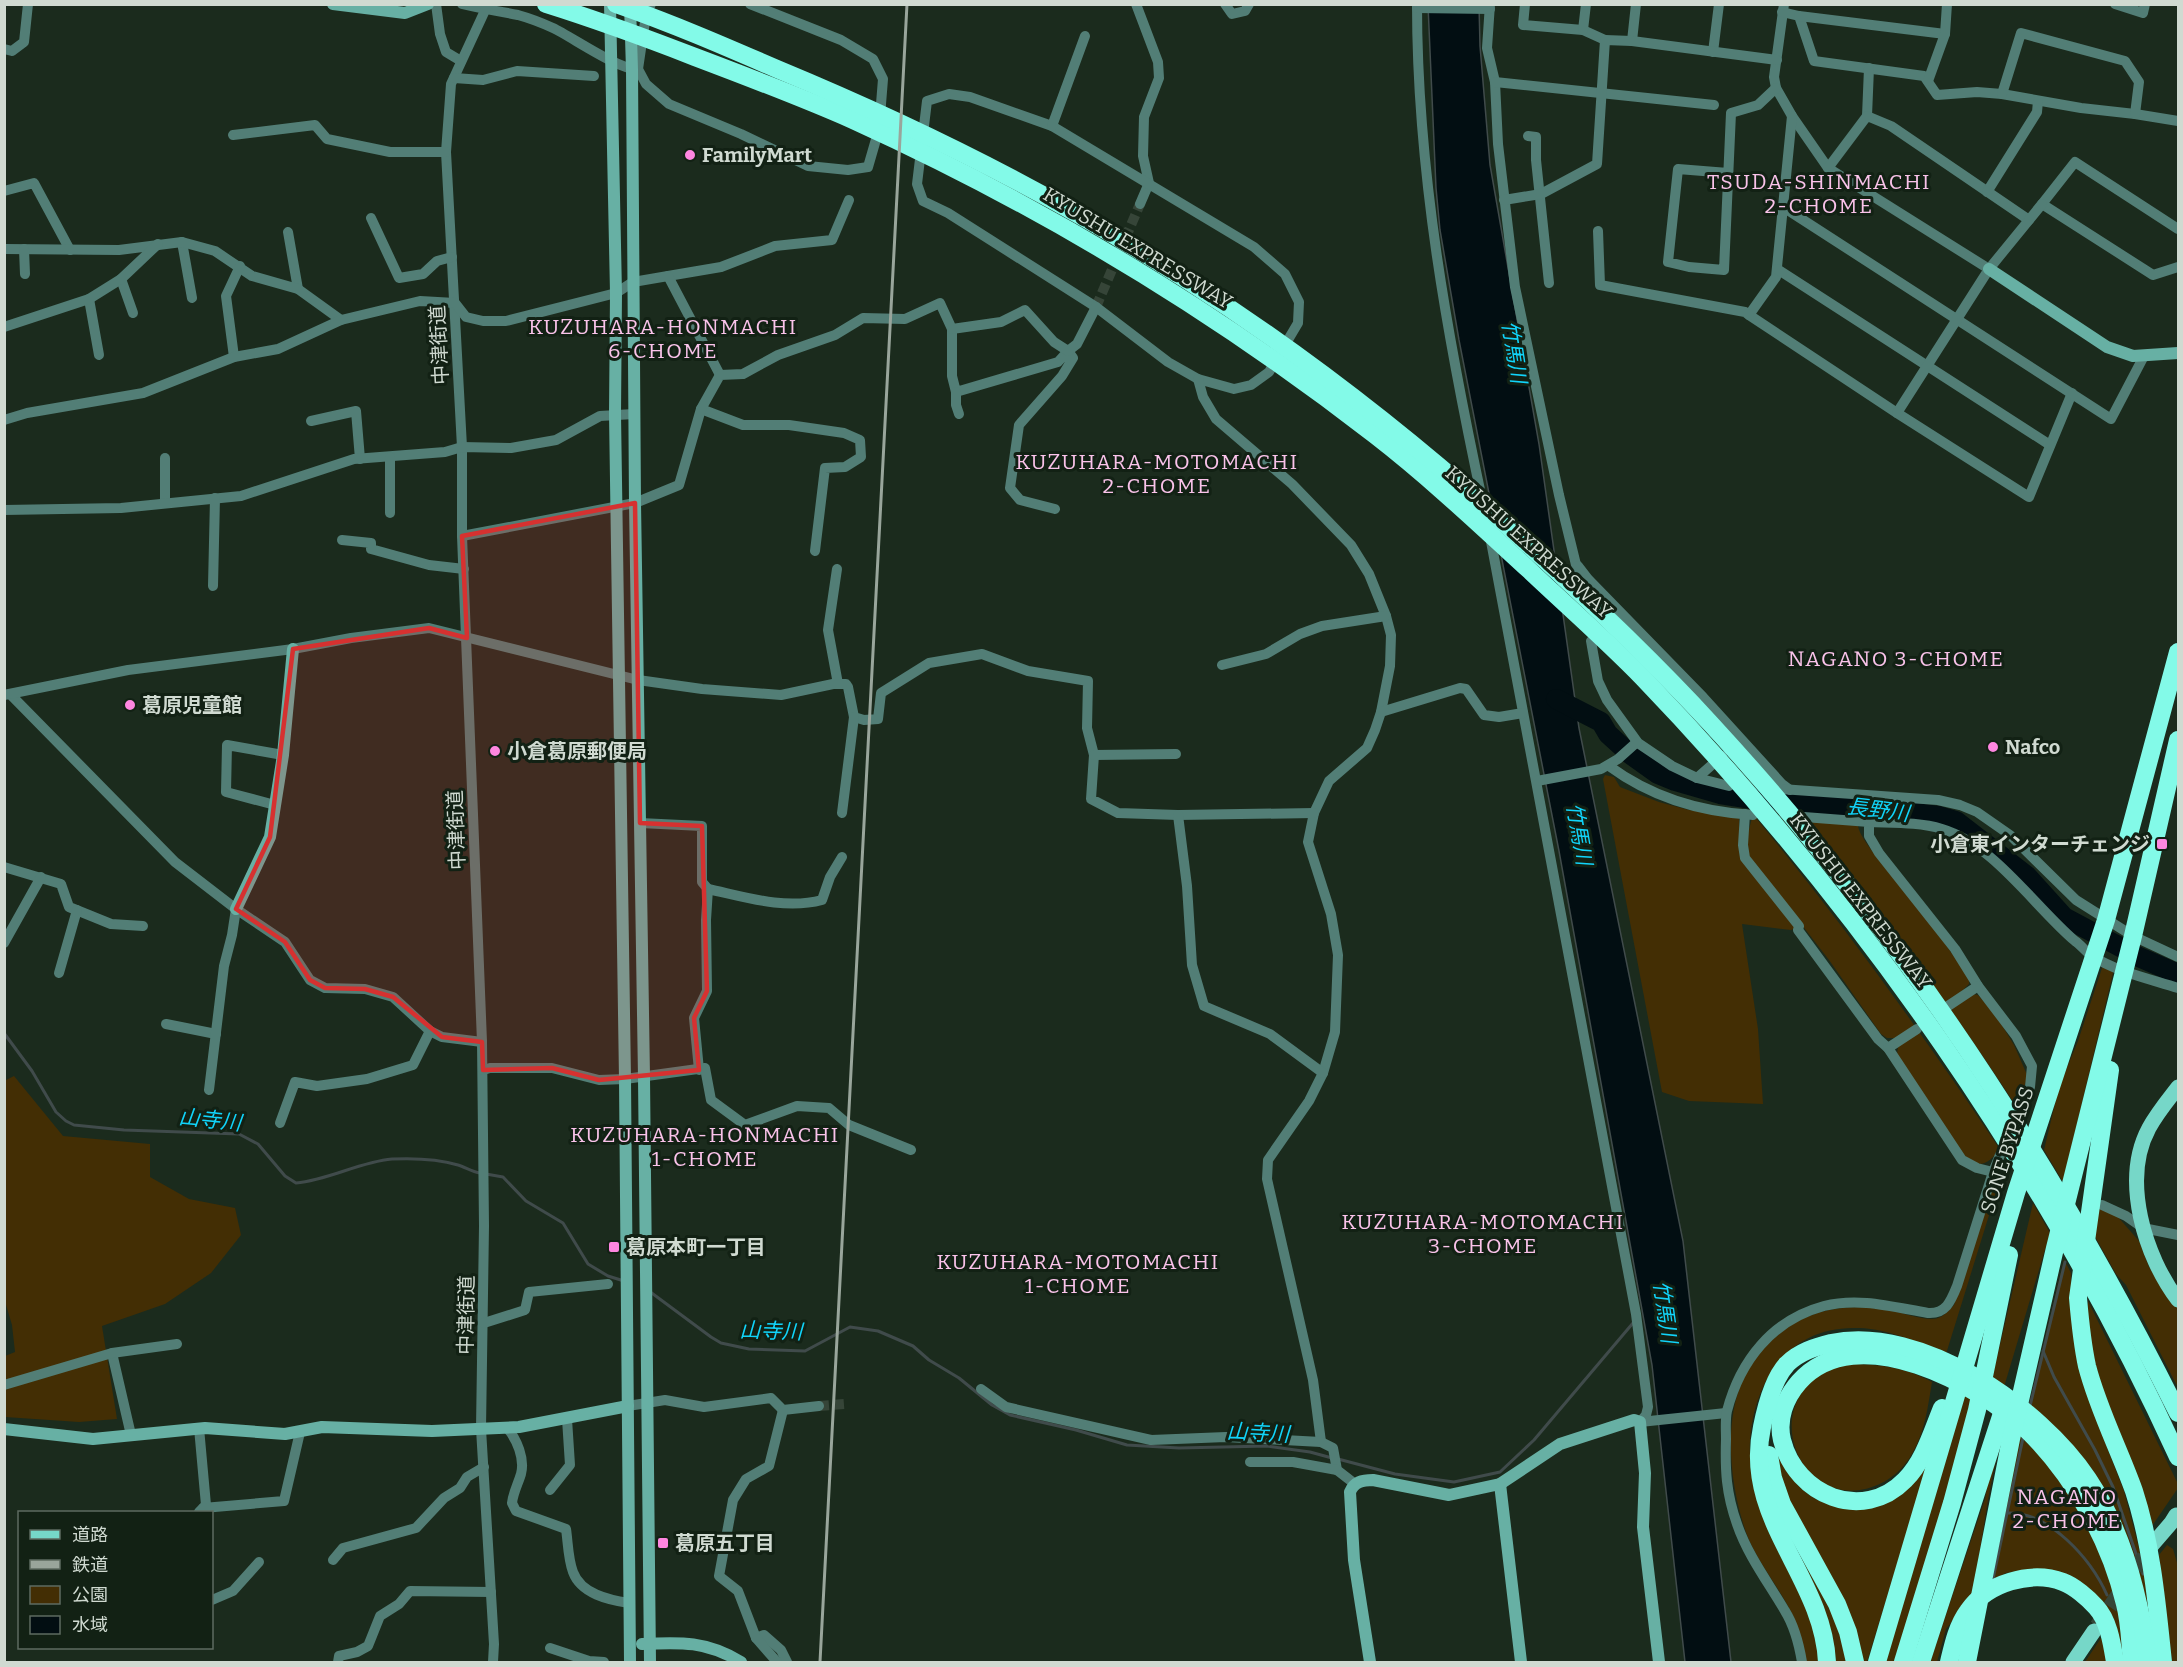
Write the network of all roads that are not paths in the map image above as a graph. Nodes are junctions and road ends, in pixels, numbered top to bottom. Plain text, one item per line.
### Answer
1 (28, 4) edge
2 (333, 4) edge
3 (428, 4) edge
4 (436, 4) edge
5 (462, 4) edge
6 (546, 4) edge
7 (610, 4) edge
8 (616, 4) edge
9 (630, 4) edge
10 (651, 4) edge
11 (750, 4) edge
12 (1136, 4) edge
13 (1225, 4) edge
14 (1249, 4) edge
15 (1525, 4) edge
16 (1586, 4) edge
17 (1636, 4) edge
18 (1719, 4) edge
19 (1947, 4) edge
20 (2145, 4) edge
21 (2117, 5) edge
22 (1417, 6) edge
23 (1490, 7) edge
24 (486, 8) edge
25 (1783, 8) edge
26 (1799, 16) junction
27 (1583, 30) junction
28 (1945, 34) junction
29 (1085, 36) dead end
30 (1605, 39) junction
31 (1632, 41) junction
32 (4, 49) edge
33 (1713, 52) junction
34 (612, 60) junction
35 (1777, 60) junction
36 (461, 61) junction
37 (1869, 68) junction
38 (635, 69) junction
39 (594, 76) dead end
40 (454, 78) junction
41 (1928, 81) junction
42 (1495, 82) junction
43 (1776, 88) junction
44 (1600, 93) junction
45 (2002, 94) junction
46 (2038, 101) junction
47 (1714, 105) dead end
48 (2135, 114) junction
49 (1792, 116) junction
50 (1867, 116) junction
51 (2178, 121) edge
52 (1052, 126) junction
53 (233, 135) dead end
54 (1528, 136) dead end
55 (446, 152) junction
56 (1828, 168) junction
57 (1728, 173) junction
58 (1149, 183) junction
59 (4, 191) edge
60 (1987, 192) junction
61 (1541, 194) junction
62 (849, 200) dead end
63 (1504, 200) junction
64 (1140, 204) tunnel mouth
65 (2042, 204) junction
66 (1783, 207) junction
67 (371, 218) dead end
68 (2029, 220) junction
69 (2178, 229) edge
70 (1598, 231) dead end
71 (288, 232) dead end
72 (182, 243) junction
73 (158, 244) junction
74 (4, 249) edge
75 (24, 249) junction
76 (70, 250) junction
77 (452, 257) junction
78 (240, 266) junction
79 (2178, 267) edge
80 (1777, 269) junction
81 (1989, 269) junction
82 (25, 274) dead end
83 (668, 276) junction
84 (121, 279) junction
85 (633, 282) junction
86 (1550, 283) dead end
87 (298, 289) junction
88 (616, 293) junction
89 (192, 298) dead end
90 (89, 299) junction
91 (455, 303) junction
92 (1096, 307) junction
93 (133, 313) dead end
94 (1749, 315) junction
95 (341, 320) junction
96 (1957, 320) junction
97 (4, 327) edge
98 (952, 329) junction
99 (1259, 339) junction
100 (1068, 351) junction
101 (2178, 353) edge
102 (99, 355) dead end
103 (2144, 356) junction
104 (234, 357) junction
105 (1927, 367) junction
106 (720, 375) junction
107 (1198, 379) junction
108 (956, 392) junction
109 (2072, 393) junction
110 (701, 409) junction
111 (1897, 413) junction
112 (615, 414) junction
113 (634, 414) junction
114 (959, 414) dead end
115 (4, 420) edge
116 (311, 421) dead end
117 (2050, 445) junction
118 (462, 447) junction
119 (390, 457) junction
120 (165, 458) dead end
121 (360, 459) junction
122 (215, 498) junction
123 (165, 503) junction
124 (635, 503) junction
125 (617, 506) junction
126 (1055, 509) dead end
127 (4, 510) edge
128 (390, 513) dead end
129 (462, 536) junction
130 (342, 540) dead end
131 (815, 551) dead end
132 (1577, 565) junction
133 (464, 568) junction
134 (837, 569) dead end
135 (1579, 577) dead end
136 (213, 586) dead end
137 (1386, 616) junction
138 (467, 638) junction
139 (1591, 641) dead end
140 (293, 650) junction
141 (2178, 652) edge
142 (1222, 665) dead end
143 (618, 675) junction
144 (638, 680) junction
145 (838, 684) junction
146 (7, 695) edge
147 (1381, 712) junction
148 (1523, 713) junction
149 (854, 717) junction
150 (1741, 738) junction
151 (2178, 740) edge
152 (1635, 744) junction
153 (1176, 754) dead end
154 (283, 755) junction
155 (1094, 755) junction
156 (1613, 762) junction
157 (1697, 778) junction
158 (1540, 781) junction
159 (1729, 786) dead end
160 (275, 806) junction
161 (842, 813) dead end
162 (1314, 813) junction
163 (1178, 815) junction
164 (1804, 817) dead end
165 (1869, 822) junction
166 (640, 823) junction
167 (842, 856) dead end
168 (4, 867) edge
169 (41, 877) junction
170 (708, 889) junction
171 (236, 909) junction
172 (77, 910) junction
173 (2105, 923) junction
174 (143, 926) dead end
175 (2133, 939) junction
176 (4, 943) edge
177 (2094, 953) junction
178 (2178, 957) edge
179 (2125, 969) junction
180 (59, 973) dead end
181 (1978, 986) junction
182 (2178, 988) edge
183 (1948, 1006) dead end
184 (166, 1024) dead end
185 (1917, 1029) dead end
186 (430, 1031) junction
187 (216, 1034) junction
188 (482, 1042) junction
189 (1888, 1048) junction
190 (483, 1070) junction
191 (699, 1070) junction
192 (1323, 1073) junction
193 (2056, 1073) junction
194 (2031, 1074) junction
195 (644, 1077) junction
196 (625, 1079) junction
197 (2178, 1087) edge
198 (209, 1090) dead end
199 (2019, 1119) junction
200 (280, 1123) dead end
201 (911, 1150) dead end
202 (2006, 1153) junction
203 (1997, 1173) junction
204 (2016, 1193) junction
205 (2102, 1205) dead end
206 (2143, 1228) junction
207 (2178, 1235) edge
208 (2055, 1248) junction
209 (608, 1284) dead end
210 (2178, 1300) edge
211 (484, 1323) junction
212 (177, 1344) dead end
213 (112, 1353) junction
214 (1916, 1357) junction
215 (4, 1385) edge
216 (981, 1389) dead end
217 (646, 1403) junction
218 (628, 1406) junction
219 (819, 1406) tunnel mouth
220 (783, 1410) junction
221 (1766, 1412) junction
222 (1726, 1413) junction
223 (2178, 1413) edge
224 (567, 1419) junction
225 (1646, 1422) junction
226 (2029, 1424) junction
227 (199, 1428) junction
228 (507, 1428) junction
229 (4, 1429) edge
230 (482, 1429) junction
231 (300, 1432) junction
232 (131, 1435) junction
233 (1321, 1442) junction
234 (2178, 1457) edge
235 (1250, 1462) dead end
236 (484, 1467) junction
237 (1337, 1470) junction
238 (1355, 1484) junction
239 (1500, 1484) junction
240 (550, 1490) dead end
241 (200, 1510) edge
242 (2176, 1515) dead end
243 (2152, 1545) tunnel mouth
244 (333, 1560) dead end
245 (258, 1562) dead end
246 (491, 1592) junction
247 (213, 1600) edge
248 (629, 1603) junction
249 (1929, 1607) junction
250 (2094, 1631) tunnel mouth
251 (756, 1638) junction
252 (649, 1643) junction
253 (629, 1644) junction
254 (550, 1648) dead end
255 (338, 1662) edge
256 (493, 1662) edge
257 (604, 1662) edge
258 (630, 1662) edge
259 (650, 1662) edge
260 (741, 1662) edge
261 (777, 1662) edge
262 (788, 1662) edge
263 (1370, 1662) edge
264 (1521, 1662) edge
265 (1659, 1662) edge
266 (1802, 1662) edge
267 (1827, 1662) edge
268 (1855, 1662) edge
269 (1877, 1662) edge
270 (1903, 1662) edge
271 (1921, 1662) edge
272 (1949, 1662) edge
273 (1967, 1662) edge
274 (2073, 1662) edge
275 (2115, 1662) edge
276 (2132, 1662) edge
277 (2148, 1662) edge
278 (2163, 1662) edge

1 - 32 street
2 - 3 street
4 - 36 street
5 - 24 street
6 - 99 highway, KYUSHU EXPRESSWAY
7 - 34 street
8 - 99 highway, KYUSHU EXPRESSWAY
9 - 38 street
10 - 38 street
11 - 38 street
12 - 58 street
13 - 14 street
15 - 27 street
16 - 27 street
17 - 31 street
18 - 33 street
19 - 28 street
20 - 21 street
22 - 23 street
22 - 148 street
23 - 42 street
24 - 34 street
24 - 36 street, 中津街道
25 - 26 street
25 - 35 street
26 - 28 street
26 - 37 street
27 - 30 street
28 - 41 street
29 - 52 street
30 - 31 street
30 - 44 street
31 - 33 street
33 - 35 street
34 - 38 street
34 - 88 street
35 - 43 street
36 - 40 street, 中津街道
37 - 41 street
37 - 50 street
38 - 85 street
39 - 40 street
40 - 55 street, 中津街道
41 - 45 street
42 - 44 street
42 - 63 street
43 - 49 street
43 - 57 street
44 - 47 street
44 - 61 street
45 - 46 street
45 - 48 street
46 - 48 street
46 - 60 street
48 - 51 street
49 - 56 street
49 - 66 street
50 - 56 street
50 - 60 street
52 - 58 street
52 - 92 street
53 - 55 street
54 - 61 street
55 - 77 street, 中津街道
56 - 81 street
57 - 57 street
58 - 64 street
58 - 107 street
59 - 76 street
60 - 68 street
61 - 63 street
61 - 86 street
62 - 83 street
63 - 132 street
65 - 68 street
65 - 69 street
65 - 79 street
66 - 80 street
66 - 96 street
67 - 77 street
68 - 81 street
70 - 94 street
71 - 87 street
72 - 73 street
72 - 78 street
72 - 89 street
73 - 76 street
73 - 84 street
74 - 75 street
75 - 76 street
75 - 82 street
77 - 91 street, 中津街道
78 - 87 street
78 - 104 street
80 - 94 street
80 - 105 street
81 - 96 street
81 - 103 street
83 - 85 street
83 - 106 street
84 - 90 street
84 - 93 street
85 - 88 street
85 - 113 street
87 - 95 street
88 - 91 street
88 - 112 street
90 - 97 street
90 - 102 street
91 - 95 street
91 - 118 street, 中津街道
92 - 100 street
92 - 107 street
94 - 111 street
95 - 104 street
96 - 105 street
96 - 109 street
98 - 100 street
98 - 106 street
98 - 108 street
99 - 199 highway, KYUSHU EXPRESSWAY
99 - 202 highway, KYUSHU EXPRESSWAY
100 - 108 street
100 - 126 street
101 - 103 street
103 - 109 street
104 - 115 street
105 - 111 street
105 - 117 street
106 - 110 street
107 - 137 street
108 - 114 street
109 - 117 street
110 - 124 street
110 - 131 street
111 - 117 street
112 - 113 street
112 - 118 street
112 - 125 street
113 - 124 street
116 - 121 street
118 - 119 street
118 - 129 street, 中津街道
119 - 121 street
119 - 128 street
120 - 123 street
121 - 122 street
122 - 123 street
122 - 136 street
123 - 127 street
124 - 125 street
124 - 144 street
125 - 129 street
125 - 143 street
129 - 133 street, 中津街道
130 - 133 street
132 - 135 street
132 - 150 street
133 - 138 street, 中津街道
134 - 145 street
137 - 142 street
137 - 147 street
138 - 140 street
138 - 143 street
138 - 188 street, 中津街道
139 - 152 street
140 - 146 street
140 - 154 street
141 - 173 highway, SONE BYPASS
143 - 144 street
143 - 196 street
144 - 145 street
144 - 166 street
145 - 149 street
146 - 171 street
147 - 148 street
147 - 162 street
148 - 158 street
149 - 155 street
149 - 161 street
150 - 157 street
150 - 173 street
151 - 175 highway
152 - 156 street
152 - 157 street
153 - 155 street
154 - 160 street
154 - 160 street
155 - 163 street
156 - 158 street
156 - 189 street
157 - 159 street
158 - 225 street
160 - 171 street
162 - 163 street
162 - 192 street
163 - 192 street
164 - 165 street
165 - 177 street
165 - 181 street
166 - 170 street
166 - 195 street
167 - 170 street
168 - 169 street
169 - 172 street
169 - 176 street
170 - 191 street
171 - 186 street
171 - 187 street
172 - 174 street
172 - 180 street
173 - 175 street
173 - 177 highway, SONE BYPASS
175 - 178 street
175 - 179 highway
177 - 179 street
177 - 193 highway, SONE BYPASS
179 - 182 street
179 - 208 highway
179 - 278 highway
181 - 183 street
181 - 194 street
184 - 187 street
185 - 189 street
186 - 188 street
186 - 200 street
187 - 198 street
188 - 190 street, 中津街道
189 - 203 street
190 - 196 street
190 - 211 street, 中津街道
191 - 195 street
191 - 201 street
192 - 233 street
193 - 194 street
193 - 204 highway, SONE BYPASS
193 - 249 highway
194 - 199 street
195 - 196 street
195 - 217 street
196 - 218 street
197 - 206 main road
199 - 223 highway, KYUSHU EXPRESSWAY
202 - 203 street
202 - 234 highway, KYUSHU EXPRESSWAY
203 - 222 street
204 - 214 highway
204 - 269 highway, SONE BYPASS
205 - 206 street
206 - 207 street
206 - 210 main road
208 - 249 highway
208 - 273 highway
209 - 211 street
211 - 230 street, 中津街道
212 - 213 street
213 - 215 street
213 - 232 street
214 - 221 highway
214 - 226 highway
216 - 233 street
217 - 218 street
217 - 220 street
217 - 252 street
218 - 224 street
218 - 248 street
219 - 220 street
220 - 251 street
221 - 267 highway
221 - 268 highway
222 - 225 street
222 - 266 street
224 - 228 street
224 - 240 street
225 - 239 street
225 - 265 street
226 - 276 highway
226 - 277 highway
227 - 231 street
227 - 232 street
227 - 241 street
228 - 230 street
228 - 248 street
229 - 232 street
230 - 231 street
230 - 236 street, 中津街道
231 - 241 street
233 - 237 street
235 - 237 street
236 - 244 street
236 - 246 street, 中津街道
237 - 238 street
238 - 239 street
238 - 263 street
239 - 264 street
242 - 243 main road
245 - 247 street
246 - 255 street
246 - 256 street, 中津街道
248 - 253 street
249 - 270 highway
249 - 271 highway
250 - 274 main road
251 - 261 street
251 - 262 street
252 - 253 street
252 - 259 street
252 - 260 street
253 - 258 street
254 - 257 street
272 - 275 highway

